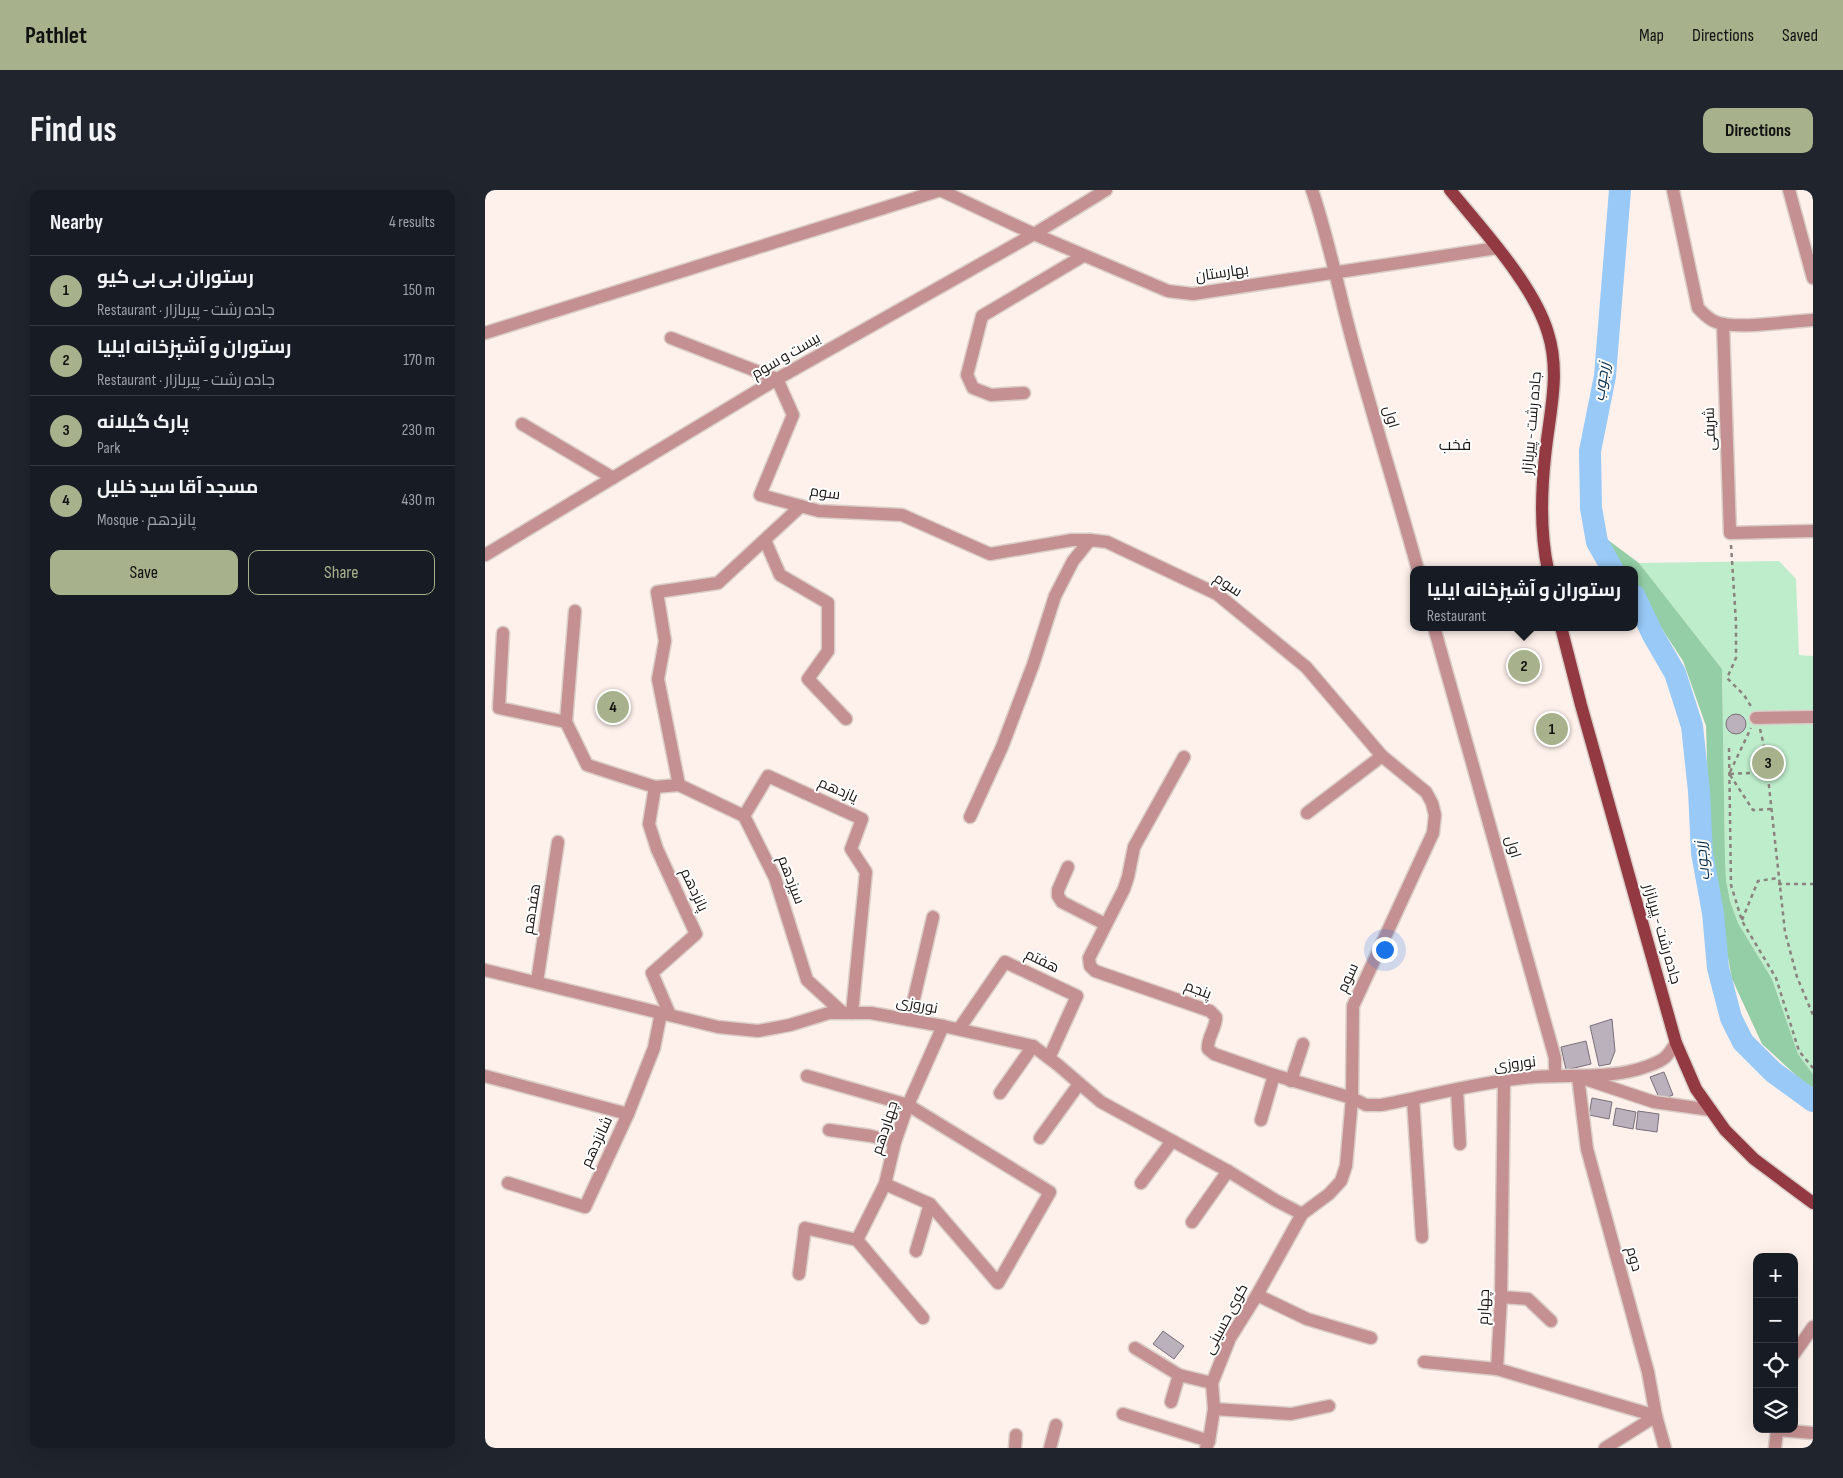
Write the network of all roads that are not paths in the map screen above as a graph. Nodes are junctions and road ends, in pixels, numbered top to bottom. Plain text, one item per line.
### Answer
1 (941, 190) edge
2 (1106, 190) edge
3 (1312, 190) edge
4 (1450, 190) edge
5 (1673, 190) edge
6 (1789, 190) edge
7 (1034, 234) junction
8 (1808, 241) edge
9 (1497, 248) junction
10 (1083, 256) junction
11 (1336, 273) junction
12 (1813, 278) edge
13 (1813, 320) edge
14 (1723, 324) junction
15 (485, 333) edge
16 (671, 338) dead end
17 (777, 379) junction
18 (1024, 393) dead end
19 (522, 424) dead end
20 (613, 478) junction
21 (801, 506) junction
22 (1813, 531) edge
23 (765, 540) junction
24 (1090, 540) junction
25 (485, 555) edge
26 (1418, 566) edge
27 (1548, 566) edge
28 (575, 611) dead end
29 (1436, 631) edge
30 (1562, 631) edge
31 (503, 632) dead end
32 (1813, 717) edge
33 (846, 718) dead end
34 (1756, 718) road end
35 (566, 722) junction
36 (1382, 756) junction
37 (1184, 757) dead end
38 (679, 786) junction
39 (655, 787) junction
40 (1307, 813) dead end
41 (744, 816) junction
42 (970, 817) dead end
43 (558, 842) dead end
44 (1068, 867) dead end
45 (933, 917) dead end
46 (1105, 924) junction
47 (485, 970) edge
48 (537, 982) junction
49 (847, 1013) junction
50 (666, 1014) junction
51 (909, 1020) junction
52 (943, 1026) junction
53 (959, 1029) junction
54 (1676, 1043) junction
55 (1303, 1044) dead end
56 (1033, 1046) junction
57 (1049, 1058) junction
58 (1274, 1075) junction
59 (485, 1076) edge
60 (807, 1076) dead end
61 (1555, 1076) junction
62 (1578, 1077) junction
63 (1291, 1081) junction
64 (1504, 1081) junction
65 (1079, 1084) junction
66 (1457, 1090) junction
67 (1000, 1093) dead end
68 (1351, 1098) junction
69 (1413, 1099) junction
70 (908, 1105) junction
71 (1711, 1110) junction
72 (628, 1114) junction
73 (1261, 1120) dead end
74 (829, 1130) dead end
75 (1040, 1138) dead end
76 (1172, 1141) junction
77 (895, 1142) junction
78 (1460, 1144) dead end
79 (1228, 1171) junction
80 (508, 1183) dead end
81 (885, 1184) junction
82 (1141, 1184) dead end
83 (1813, 1203) edge
84 (930, 1204) junction
85 (1302, 1214) junction
86 (1192, 1222) dead end
87 (1422, 1237) dead end
88 (857, 1240) junction
89 (915, 1251) dead end
90 (799, 1274) dead end
91 (1257, 1295) junction
92 (1501, 1297) junction
93 (923, 1318) dead end
94 (1551, 1321) dead end
95 (1813, 1327) edge
96 (1371, 1338) dead end
97 (1135, 1348) dead end
98 (1798, 1348) edge
99 (1424, 1362) dead end
100 (1497, 1369) junction
101 (1179, 1375) junction
102 (1212, 1382) junction
103 (1171, 1402) dead end
104 (1329, 1406) dead end
105 (1214, 1409) junction
106 (1123, 1414) dead end
107 (1656, 1416) junction
108 (1056, 1425) dead end
109 (1813, 1433) edge
110 (1016, 1435) dead end
111 (1207, 1444) edge
112 (1015, 1448) edge
113 (1050, 1448) edge
114 (1605, 1448) edge
115 (1665, 1448) edge
116 (1775, 1448) edge

1 - 7 street, بهارستان
1 - 15 street
2 - 7 street, بیست و سوم
3 - 11 street, اول
4 - 9 main road, جاده رشت - پیربازار
5 - 14 street
6 - 8 street
7 - 10 street, بهارستان
7 - 17 street, بیست و سوم
8 - 12 street
9 - 11 street, بهارستان
9 - 27 main road, جاده رشت - پیربازار
10 - 11 street, بهارستان
10 - 18 street
11 - 26 street, اول
13 - 14 street
14 - 22 street, شریفی
16 - 17 street
17 - 20 street, بیست و سوم
17 - 21 street, سوم
19 - 20 street
20 - 25 street, بیست و سوم
21 - 23 street
21 - 24 street, سوم
23 - 33 street
23 - 38 street
24 - 36 street, سوم
24 - 42 street
28 - 35 street
29 - 61 street, اول
30 - 54 main road, جاده رشت - پیربازار
31 - 35 street
32 - 34 street
35 - 39 street
36 - 40 street
36 - 68 street, سوم
37 - 46 street
38 - 39 street
38 - 41 street
39 - 50 street, پانزدهم
41 - 49 street, سیزدهم
41 - 49 street, یازدهم
43 - 48 street, هفدهم
44 - 46 street
45 - 51 street
46 - 58 street, پنجم
47 - 48 street, نوروزی
48 - 50 street, نوروزی
49 - 50 street, نوروزی
49 - 51 street, نوروزی
50 - 72 street, شانزدهم
51 - 52 street, نوروزی
52 - 53 street, نوروزی
52 - 70 street, چهاردهم
53 - 56 street, نوروزی
53 - 57 street, هفتم
54 - 62 street, نوروزی
54 - 71 main road, جاده رشت - پیربازار
55 - 63 street
56 - 57 street, نوروزی
56 - 67 street
57 - 65 street, نوروزی
58 - 63 street, پنجم
58 - 73 street
59 - 72 street
60 - 70 street
61 - 62 street, نوروزی
61 - 64 street, نوروزی
62 - 71 street
62 - 107 street, دوم
63 - 68 street, پنجم
64 - 66 street, نوروزی
64 - 92 street, چهارم
65 - 75 street
65 - 76 street, نوروزی
66 - 69 street, نوروزی
66 - 78 street
68 - 69 street, نوروزی
68 - 85 street, سوم
69 - 87 street
70 - 77 street, چهاردهم
70 - 84 street
71 - 83 main road, جاده رشت - پیربازار
72 - 80 street, شانزدهم
74 - 77 street
76 - 79 street, نوروزی
76 - 82 street
77 - 81 street, چهاردهم
79 - 85 street, نوروزی
79 - 86 street
81 - 84 street
81 - 88 street, چهاردهم
84 - 89 street
85 - 91 street, کوی حسینی
88 - 90 street
88 - 93 street
91 - 96 street
91 - 102 street, کوی حسینی
92 - 94 street
92 - 100 street, چهارم
95 - 98 street
97 - 101 street
99 - 100 street
100 - 107 street
101 - 102 street
101 - 103 street
102 - 105 street, کوی حسینی
104 - 105 street
105 - 111 street, کوی حسینی
106 - 111 street
107 - 114 street
107 - 115 street, دوم
108 - 113 street
109 - 116 street
110 - 112 street

